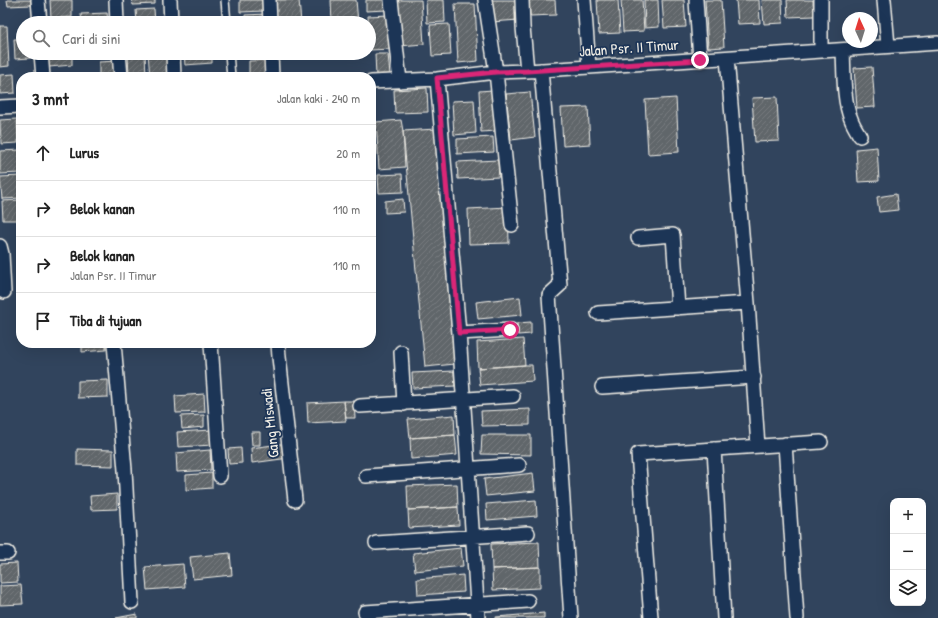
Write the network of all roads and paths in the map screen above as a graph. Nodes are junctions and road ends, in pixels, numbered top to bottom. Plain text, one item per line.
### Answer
1 (38, 0) edge
2 (116, 0) edge
3 (170, 0) edge
4 (225, 0) edge
5 (269, 0) edge
6 (391, 0) edge
7 (485, 0) edge
8 (522, 0) edge
9 (584, 0) edge
10 (696, 0) edge
11 (821, 0) edge
12 (884, 0) edge
13 (39, 16) edge
14 (117, 16) edge
15 (171, 16) edge
16 (226, 16) edge
17 (270, 16) edge
18 (938, 43) edge
19 (888, 46) junction
20 (843, 50) junction
21 (821, 51) junction
22 (727, 58) junction
23 (42, 60) edge
24 (120, 60) edge
25 (173, 60) edge
26 (230, 60) edge
27 (271, 60) edge
28 (700, 60) junction
29 (589, 67) junction
30 (541, 70) junction
31 (527, 71) junction
32 (43, 72) edge
33 (121, 72) edge
34 (174, 72) edge
35 (231, 72) edge
36 (272, 72) edge
37 (496, 72) junction
38 (437, 78) junction
39 (400, 81) junction
40 (376, 82) edge
41 (16, 106) edge
42 (0, 107) edge
43 (860, 136) dead end
44 (512, 225) dead end
45 (638, 238) dead end
46 (0, 246) edge
47 (4, 292) dead end
48 (748, 303) junction
49 (678, 308) junction
50 (598, 313) dead end
51 (510, 330) dead end
52 (459, 333) junction
53 (114, 348) edge
54 (211, 348) edge
55 (278, 348) edge
56 (401, 352) dead end
57 (754, 377) junction
58 (602, 387) dead end
59 (513, 396) dead end
60 (463, 399) junction
61 (404, 404) junction
62 (360, 406) dead end
63 (821, 442) dead end
64 (785, 444) junction
65 (758, 446) junction
66 (714, 449) junction
67 (519, 465) dead end
68 (468, 469) junction
69 (220, 476) dead end
70 (366, 476) dead end
71 (295, 500) dead end
72 (528, 532) dead end
73 (472, 536) junction
74 (376, 543) dead end
75 (528, 601) dead end
76 (132, 602) dead end
77 (477, 611) edge
78 (365, 612) dead end
79 (571, 618) edge
80 (651, 618) edge
81 (724, 618) edge
82 (797, 618) edge

1 - 13 street
2 - 14 street
3 - 15 street
4 - 16 lane
5 - 17 street
6 - 39 street
7 - 37 street
8 - 31 street
9 - 29 street
10 - 28 street
11 - 21 street
12 - 19 street
18 - 19 street, Jalan Psr. II Timur
19 - 20 street, Jalan Psr. II Timur
20 - 21 street, Jalan Psr. II Timur
20 - 43 street
21 - 22 street, Jalan Psr. II Timur
22 - 28 street, Jalan Psr. II Timur
22 - 48 street
23 - 32 street
24 - 33 street
25 - 34 street
26 - 35 lane
27 - 36 street
28 - 29 street, Jalan Psr. II Timur
29 - 30 street, Jalan Psr. II Timur
30 - 31 street, Jalan Psr. II Timur
30 - 79 street
31 - 37 street, Jalan Psr. II Timur
37 - 38 street, Jalan Psr. II Timur
37 - 44 street
38 - 39 street, Jalan Psr. II Timur
38 - 52 street
39 - 40 street, Jalan Psr. II Timur
41 - 42 street
45 - 49 street
46 - 47 street
48 - 49 street
48 - 57 street
49 - 50 street
51 - 52 street
52 - 60 street
53 - 76 street
54 - 69 street
55 - 71 street, Gang Miswadi
56 - 61 street
57 - 58 street
57 - 65 street
59 - 60 street
60 - 61 street
60 - 68 street
61 - 62 street
63 - 64 street
64 - 65 street
64 - 82 street
65 - 66 street
66 - 80 street
66 - 81 street
67 - 68 street
68 - 70 street
68 - 73 street
72 - 73 street
73 - 74 street
73 - 77 street
75 - 77 street
77 - 78 street

